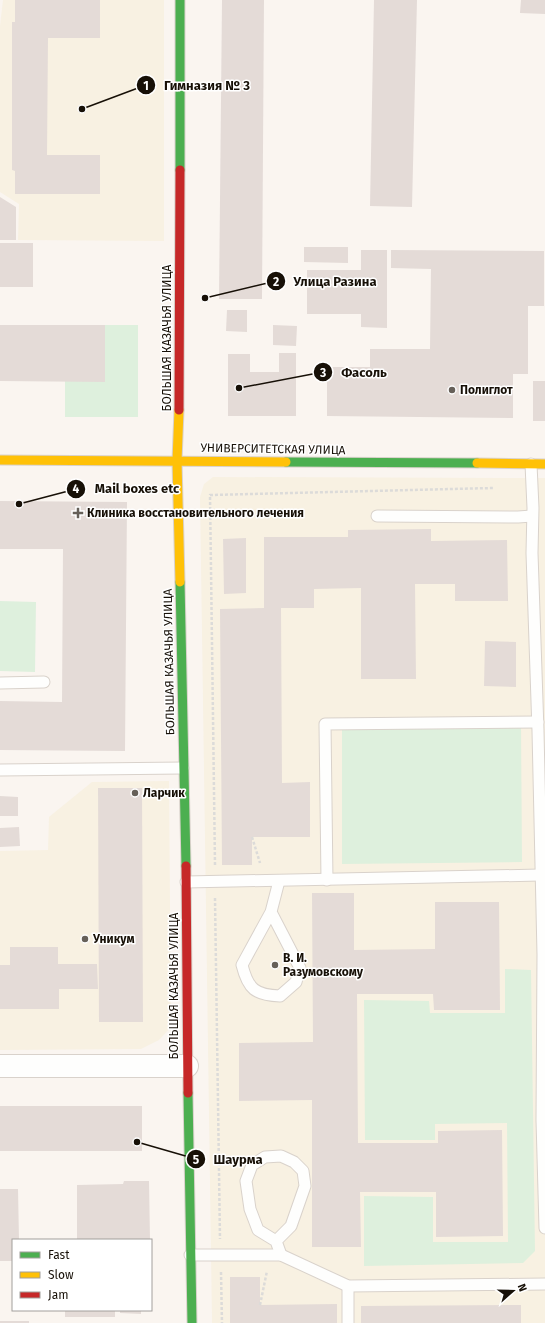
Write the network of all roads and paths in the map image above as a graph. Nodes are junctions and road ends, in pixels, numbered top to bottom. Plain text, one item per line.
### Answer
1 (180, 0) edge
2 (0, 460) edge
3 (177, 461) junction
4 (531, 464) junction
5 (545, 464) edge
6 (493, 488) dead end
7 (376, 516) dead end
8 (532, 516) junction
9 (44, 682) dead end
10 (0, 683) edge
11 (540, 728) edge
12 (184, 768) junction
13 (0, 770) edge
14 (252, 837) dead end
15 (540, 875) junction
16 (327, 880) junction
17 (265, 881) junction
18 (279, 881) junction
19 (186, 882) junction
20 (215, 882) junction
21 (271, 912) junction
22 (544, 954) edge
23 (544, 1037) edge
24 (0, 1066) edge
25 (187, 1066) junction
26 (544, 1120) edge
27 (544, 1189) edge
28 (545, 1228) edge
29 (276, 1240) junction
30 (221, 1254) junction
31 (190, 1255) junction
32 (276, 1255) junction
33 (545, 1284) edge
34 (348, 1286) junction
35 (260, 1304) dead end
36 (192, 1323) edge
37 (222, 1323) edge
38 (348, 1323) edge

1 - 3 street, БОЛЬШАЯ КАЗАЧЬЯ УЛИЦА
2 - 3 street, УНИВЕРСИТЕТСКАЯ УЛИЦА
3 - 4 street, УНИВЕРСИТЕТСКАЯ УЛИЦА
3 - 12 street, БОЛЬШАЯ КАЗАЧЬЯ УЛИЦА
4 - 5 street, УНИВЕРСИТЕТСКАЯ УЛИЦА
4 - 8 lane
6 - 20 path
7 - 8 lane
8 - 11 lane
9 - 10 lane
11 - 15 lane
11 - 16 lane
12 - 13 lane
12 - 19 street, БОЛЬШАЯ КАЗАЧЬЯ УЛИЦА
14 - 17 path
15 - 16 lane
15 - 22 lane
16 - 18 lane
17 - 18 lane
17 - 20 lane
18 - 21 lane
19 - 20 lane
19 - 25 street, БОЛЬШАЯ КАЗАЧЬЯ УЛИЦА
20 - 30 path
21 - 21 lane
22 - 23 lane
23 - 26 lane
24 - 25 street
25 - 31 street, БОЛЬШАЯ КАЗАЧЬЯ УЛИЦА
26 - 27 lane
27 - 28 lane
29 - 29 lane
29 - 32 lane
30 - 31 lane
30 - 32 lane
30 - 37 path
31 - 36 street, БОЛЬШАЯ КАЗАЧЬЯ УЛИЦА
32 - 34 lane
32 - 35 path
33 - 34 lane
34 - 38 lane

